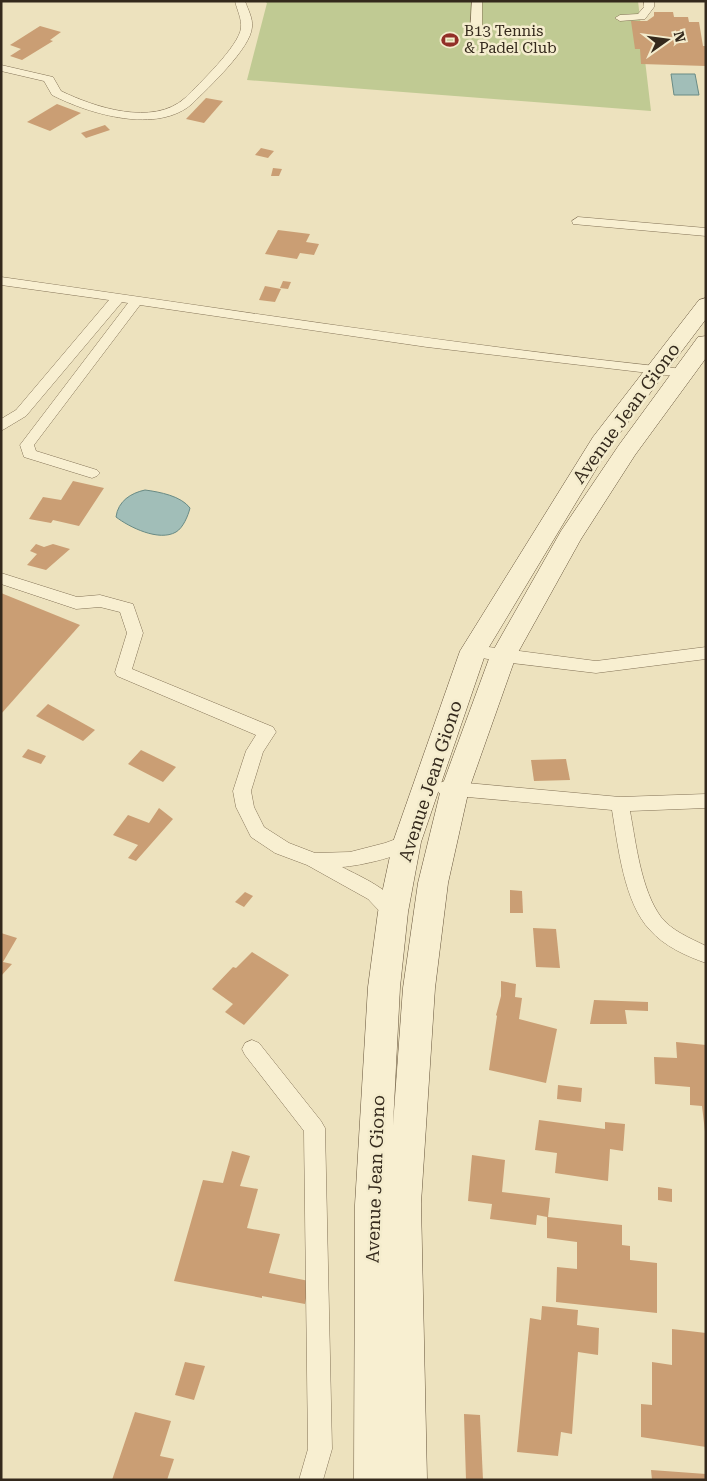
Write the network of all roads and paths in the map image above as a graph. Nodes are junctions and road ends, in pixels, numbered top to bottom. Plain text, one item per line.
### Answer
1 (240, 1) edge
2 (477, 1) edge
3 (649, 1) edge
4 (620, 18) dead end
5 (476, 34) dead end
6 (1, 68) edge
7 (578, 221) dead end
8 (706, 232) edge
9 (1, 281) edge
10 (119, 297) junction
11 (138, 299) junction
12 (706, 304) edge
13 (706, 342) edge
14 (669, 372) junction
15 (1, 426) edge
16 (92, 473) dead end
17 (1, 578) edge
18 (473, 651) junction
19 (706, 654) edge
20 (503, 656) junction
21 (425, 785) junction
22 (455, 789) junction
23 (706, 801) edge
24 (620, 804) junction
25 (407, 842) junction
26 (314, 860) junction
27 (392, 912) junction
28 (706, 955) edge
29 (252, 1049) dead end
30 (311, 1480) edge
31 (373, 1480) edge
32 (408, 1480) edge

1 - 6 lane
2 - 5 lane
3 - 4 lane
7 - 8 lane
9 - 10 lane
10 - 11 lane
10 - 15 lane
11 - 14 lane
11 - 16 lane
12 - 14 main road, Avenue Jean Giono
13 - 14 main road, Avenue Jean Giono
14 - 18 main road, Avenue Jean Giono
14 - 20 main road, Avenue Jean Giono
17 - 26 lane
18 - 20 lane
18 - 21 main road, Avenue Jean Giono
19 - 20 lane
20 - 22 main road, Avenue Jean Giono
21 - 22 lane
21 - 25 main road, Avenue Jean Giono
22 - 24 lane
22 - 32 main road, Avenue Jean Giono
23 - 24 lane
24 - 28 lane
25 - 26 lane
25 - 27 main road, Avenue Jean Giono
26 - 27 lane
27 - 31 main road, Avenue Jean Giono
29 - 30 lane

